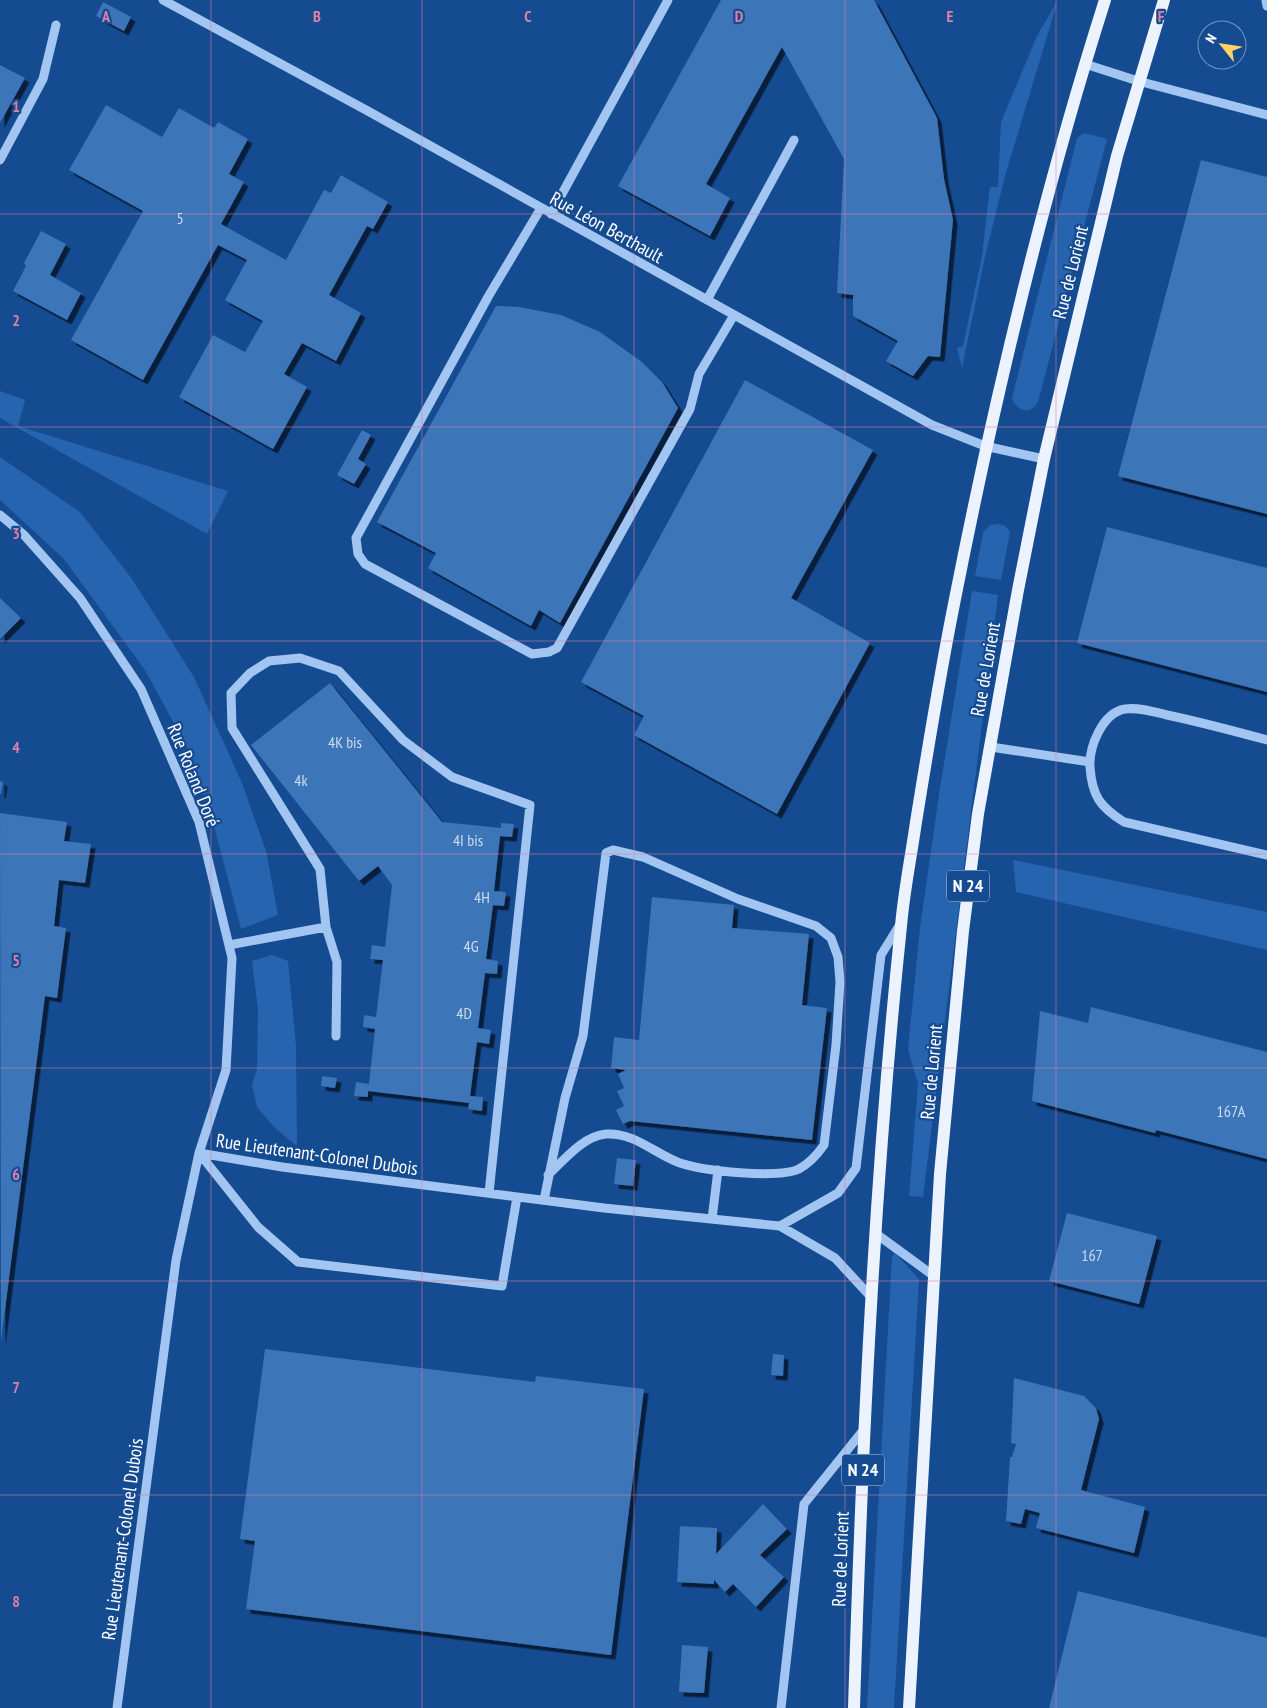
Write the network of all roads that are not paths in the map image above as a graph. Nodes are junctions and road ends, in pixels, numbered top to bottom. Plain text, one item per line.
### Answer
1 (164, 0) edge
2 (668, 0) edge
3 (1105, 0) edge
4 (1164, 0) edge
5 (1266, 0) edge
6 (1267, 6) edge
7 (56, 25) dead end
8 (1085, 64) junction
9 (1138, 81) junction
10 (1267, 115) edge
11 (794, 140) dead end
12 (0, 160) edge
13 (541, 208) junction
14 (551, 214) junction
15 (707, 300) junction
16 (734, 315) junction
17 (985, 446) junction
18 (1044, 459) junction
19 (0, 515) edge
20 (1267, 740) edge
21 (990, 747) junction
22 (1090, 762) junction
23 (1267, 855) edge
24 (901, 924) junction
25 (326, 927) junction
26 (229, 945) junction
27 (336, 1036) dead end
28 (199, 1153) junction
29 (718, 1170) junction
30 (548, 1175) junction
31 (489, 1193) junction
32 (517, 1197) junction
33 (544, 1200) junction
34 (712, 1219) junction
35 (780, 1226) junction
36 (875, 1233) junction
37 (934, 1276) junction
38 (871, 1297) junction
39 (865, 1428) junction
40 (117, 1708) edge
41 (780, 1708) edge
42 (854, 1708) edge
43 (909, 1708) edge

1 - 13 street, Rue Léon Berthault
2 - 14 street
3 - 8 main road, Rue de Lorient / N 24
4 - 9 main road, Rue de Lorient / N 24
5 - 6 street
7 - 12 street
8 - 9 street
8 - 17 main road, Rue de Lorient / N 24
9 - 10 street
9 - 18 main road, Rue de Lorient / N 24
11 - 15 street
13 - 14 street, Rue Léon Berthault
13 - 16 street
14 - 15 street, Rue Léon Berthault
15 - 16 street, Rue Léon Berthault
16 - 17 street, Rue Léon Berthault
17 - 18 street, Rue Léon Berthault
17 - 24 main road, Rue de Lorient / N 24
18 - 21 main road, Rue de Lorient / N 24
19 - 26 street, Rue Roland Doré
20 - 22 street
21 - 22 street
21 - 37 main road, Rue de Lorient / N 24
22 - 23 street
24 - 35 street, Rue de Lorient
24 - 36 main road, Rue de Lorient / N 24
25 - 26 street
25 - 27 street
25 - 31 street
26 - 28 street, Rue Roland Doré
28 - 31 street, Rue Lieutenant-Colonel Dubois
28 - 32 street
28 - 40 street, Rue Lieutenant-Colonel Dubois
29 - 30 street
29 - 30 street
29 - 34 street
30 - 33 street
31 - 32 street, Rue Lieutenant-Colonel Dubois
32 - 33 street, Rue Lieutenant-Colonel Dubois
33 - 34 street, Rue Lieutenant-Colonel Dubois
34 - 35 street, Rue Lieutenant-Colonel Dubois
35 - 38 street
36 - 37 street
36 - 38 main road, Rue de Lorient / N 24
37 - 43 main road, Rue de Lorient / N 24
38 - 39 main road, Rue de Lorient / N 24
39 - 41 street
39 - 42 main road, Rue de Lorient / N 24

